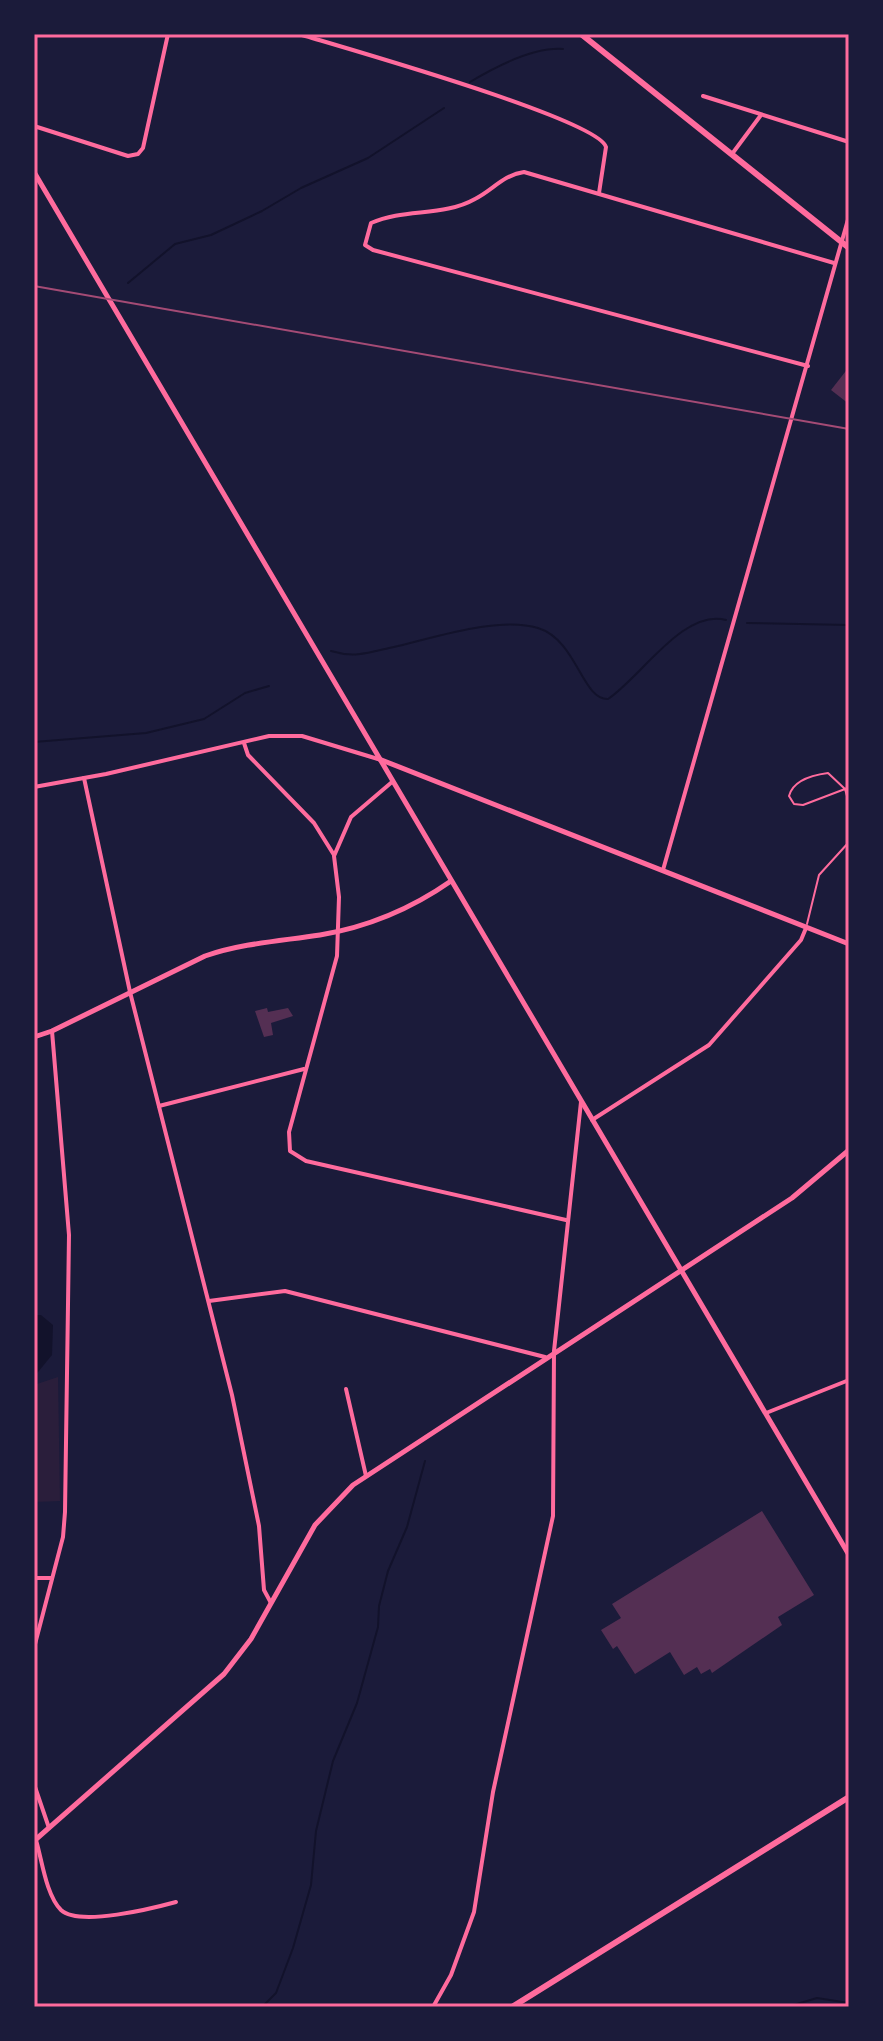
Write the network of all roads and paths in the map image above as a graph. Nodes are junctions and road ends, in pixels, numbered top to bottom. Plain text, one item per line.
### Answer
1 (168, 34) edge
2 (299, 34) edge
3 (581, 34) edge
4 (703, 96) dead end
5 (761, 115) junction
6 (34, 126) edge
7 (849, 142) edge
8 (732, 154) junction
9 (34, 172) edge
10 (599, 193) junction
11 (849, 216) edge
12 (841, 241) junction
13 (849, 248) edge
14 (834, 263) junction
15 (808, 366) junction
16 (244, 743) junction
17 (378, 759) junction
18 (84, 778) junction
19 (392, 782) junction
20 (34, 787) edge
21 (847, 788) edge
22 (849, 803) edge
23 (849, 842) edge
24 (334, 856) junction
25 (663, 870) junction
26 (451, 881) junction
27 (806, 928) junction
28 (340, 931) junction
29 (849, 944) edge
30 (130, 992) junction
31 (52, 1031) junction
32 (34, 1037) edge
33 (305, 1069) junction
34 (581, 1102) junction
35 (159, 1106) junction
36 (592, 1120) junction
37 (849, 1150) edge
38 (566, 1220) junction
39 (680, 1271) junction
40 (208, 1301) junction
41 (554, 1351) junction
42 (545, 1357) junction
43 (849, 1380) edge
44 (346, 1389) dead end
45 (766, 1413) junction
46 (366, 1476) junction
47 (849, 1555) edge
48 (34, 1578) edge
49 (52, 1578) junction
50 (271, 1603) junction
51 (34, 1648) edge
52 (34, 1784) edge
53 (849, 1797) edge
54 (49, 1828) junction
55 (35, 1839) edge
56 (176, 1902) dead end
57 (433, 2007) edge
58 (512, 2007) edge

1 - 6 street
2 - 10 street
3 - 8 main road
4 - 5 street
5 - 7 street
5 - 8 street
8 - 12 main road
9 - 17 street
10 - 14 street
10 - 15 street
11 - 12 street
12 - 13 main road
12 - 14 street
14 - 15 street
15 - 25 street
16 - 17 street
16 - 18 street
16 - 24 street
17 - 19 street
17 - 25 street
18 - 20 street
18 - 30 street
19 - 24 street
19 - 26 street
21 - 21 lane
21 - 22 lane
23 - 27 lane
24 - 28 street
25 - 27 street
26 - 28 street
26 - 34 street
27 - 29 street
27 - 36 street
28 - 30 street
28 - 33 street
30 - 31 street
30 - 35 street
31 - 32 street
31 - 49 street
33 - 35 street
33 - 38 street
34 - 36 street
34 - 38 street
35 - 40 street
36 - 39 street
37 - 39 street
38 - 41 street
39 - 41 street
39 - 45 street
40 - 42 street
40 - 50 street
41 - 42 street
41 - 57 street
42 - 46 street
43 - 45 street
44 - 46 street
45 - 47 street
46 - 50 street
48 - 49 street
49 - 51 street
50 - 54 street
52 - 54 street
53 - 58 main road
54 - 55 street
55 - 56 street

